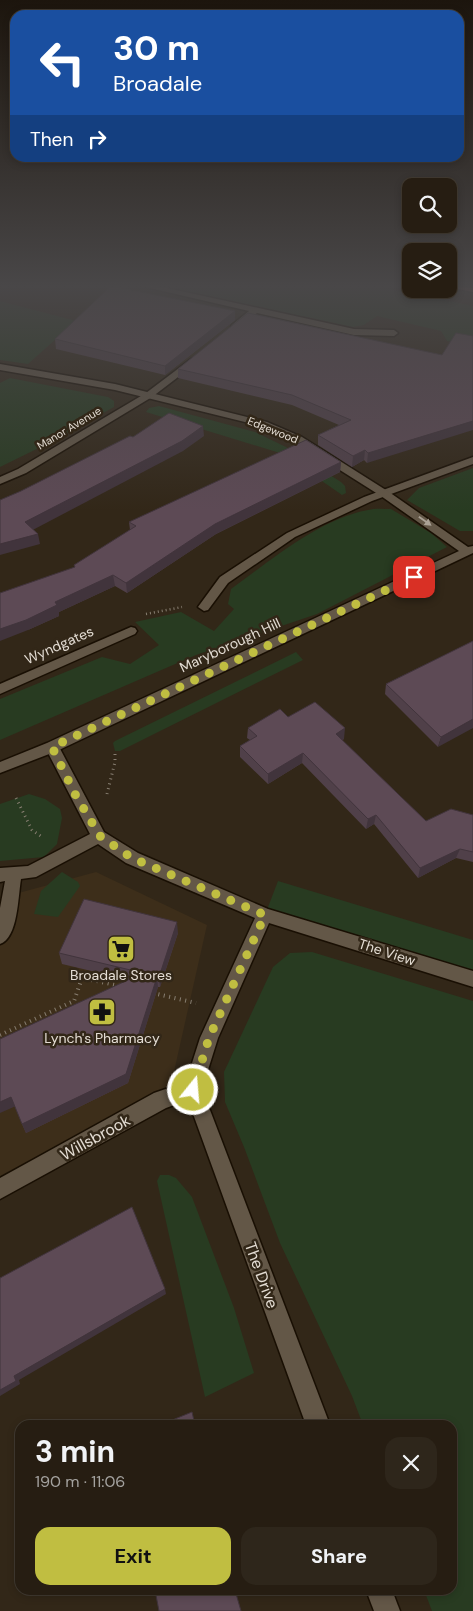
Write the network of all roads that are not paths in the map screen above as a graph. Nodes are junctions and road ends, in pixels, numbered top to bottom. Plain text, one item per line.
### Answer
1 (195, 360) edge
2 (0, 367) edge
3 (149, 395) junction
4 (473, 460) edge
5 (0, 481) edge
6 (385, 494) junction
7 (470, 550) edge
8 (204, 607) road end
9 (131, 631) road end
10 (0, 689) edge
11 (52, 747) junction
12 (0, 768) edge
13 (100, 836) junction
14 (7, 874) edge
15 (265, 915) junction
16 (0, 937) edge
17 (473, 980) edge
18 (193, 1090) junction
19 (0, 1189) edge
20 (316, 1420) edge
21 (381, 1595) edge
22 (387, 1611) edge

1 - 3 street, Manor Avenue
2 - 3 street, Edgewood
3 - 5 street, Manor Avenue
3 - 6 street, Edgewood
4 - 6 street
6 -> 7 street, Edgewood
6 - 8 street
7 - 11 street, Maryborough Hill
9 - 10 street, Wyndgates
11 - 12 street, Maryborough Hill
11 - 13 street
13 - 14 street
13 - 15 street, The View
14 - 16 street
15 - 17 street, The View
15 - 18 street
18 - 19 street, Willsbrook
18 - 20 street, The Drive
21 - 22 street

